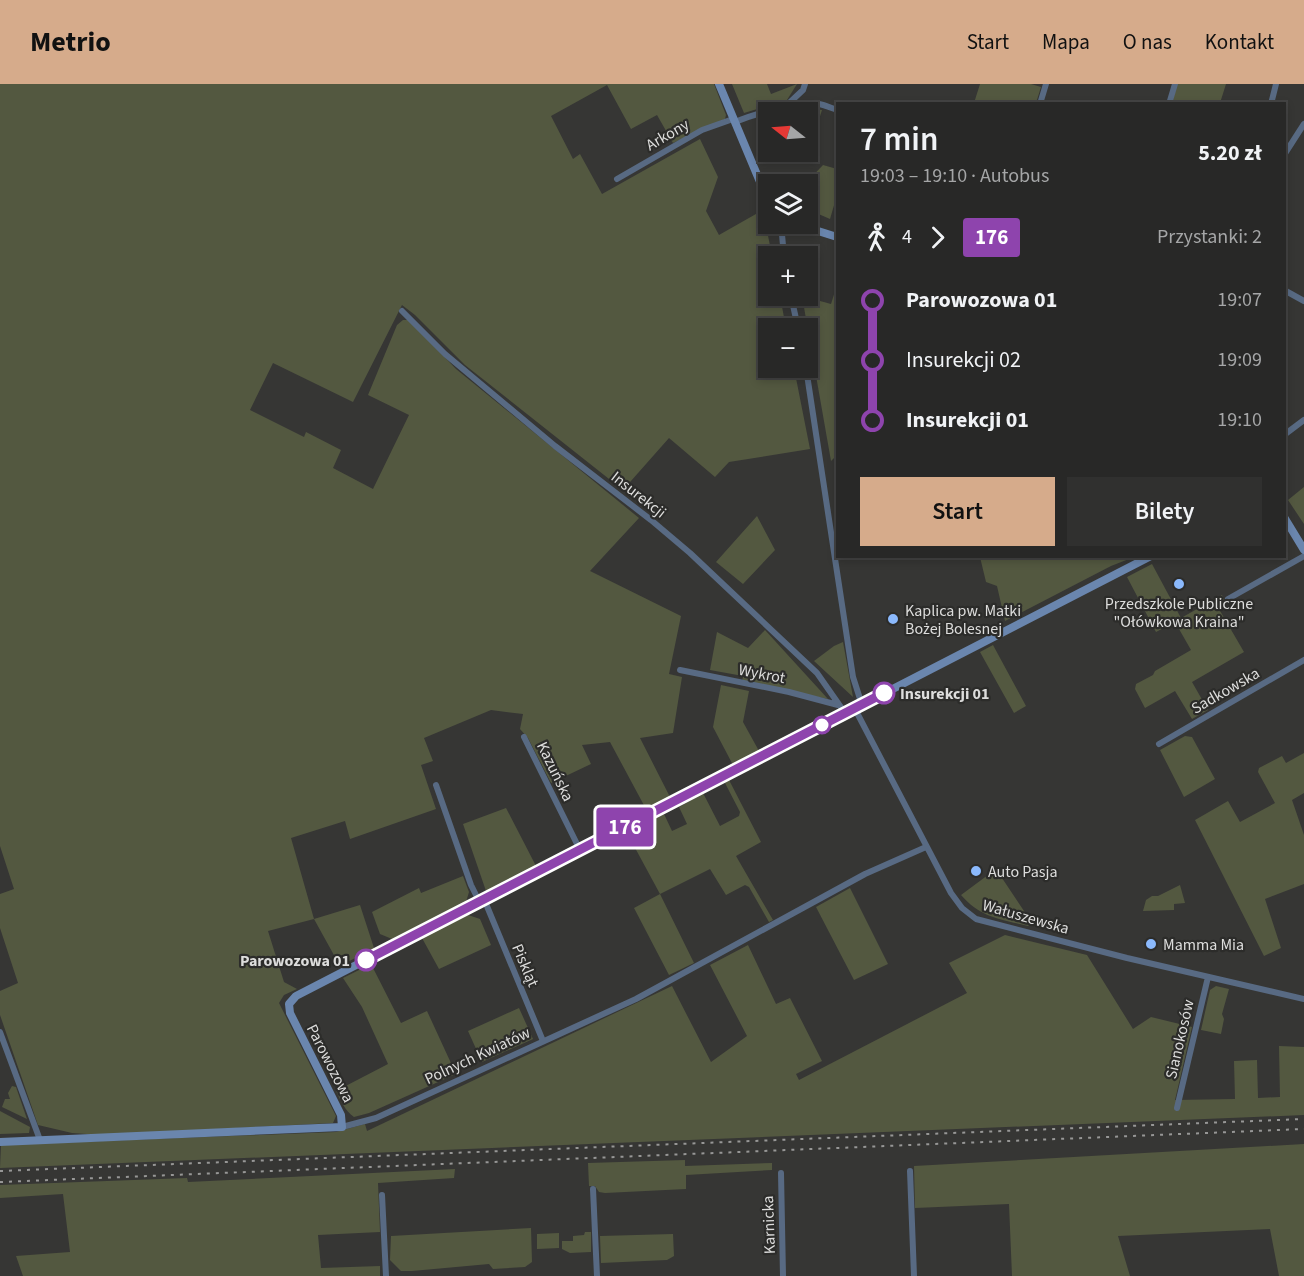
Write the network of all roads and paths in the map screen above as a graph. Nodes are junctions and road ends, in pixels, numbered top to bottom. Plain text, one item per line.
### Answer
1 (719, 84) edge
2 (805, 84) edge
3 (1046, 84) edge
4 (1175, 84) edge
5 (1276, 84) edge
6 (791, 102) edge
7 (1041, 102) edge
8 (1170, 102) edge
9 (1271, 102) edge
10 (818, 104) edge
11 (836, 110) edge
12 (758, 114) edge
13 (734, 121) junction
14 (1304, 124) edge
15 (1286, 152) edge
16 (758, 177) edge
17 (617, 179) dead end
18 (818, 231) edge
19 (836, 237) edge
20 (1286, 291) edge
21 (1304, 301) edge
22 (402, 311) dead end
23 (808, 378) edge
24 (1304, 420) edge
25 (1286, 434) edge
26 (1286, 520) edge
27 (1304, 550) edge
28 (1304, 556) edge
29 (1147, 558) edge
30 (1228, 599) dead end
31 (1304, 660) edge
32 (680, 670) dead end
33 (839, 705) junction
34 (858, 707) junction
35 (844, 713) junction
36 (524, 737) dead end
37 (1159, 744) dead end
38 (436, 785) dead end
39 (926, 847) junction
40 (580, 850) junction
41 (481, 900) junction
42 (1208, 977) junction
43 (1304, 999) edge
44 (0, 1032) edge
45 (543, 1041) junction
46 (1177, 1108) dead end
47 (342, 1127) junction
48 (40, 1140) junction
49 (0, 1142) edge
50 (910, 1171) dead end
51 (781, 1173) dead end
52 (593, 1189) dead end
53 (382, 1195) dead end
54 (386, 1276) edge
55 (597, 1276) edge
56 (783, 1276) edge
57 (914, 1276) edge

1 - 13 street
2 - 6 street
3 - 7 street
4 - 8 street
5 - 9 street
10 - 11 street, Arkony
12 - 13 street, Arkony
13 - 16 street
13 - 17 street, Arkony
14 - 15 street
18 - 19 street
20 - 21 street
22 - 33 street, Insurekcji
23 - 34 street, Wałuszewska
24 - 25 street
26 - 27 street
28 - 30 street
29 - 34 street
31 - 37 street, Sadkowska
32 - 33 street, Wykrot
33 - 35 street, Insurekcji
34 - 35 street
34 - 39 street, Wałuszewska
35 - 40 street
36 - 40 street, Kazuńska
38 - 41 street, Piskląt
39 - 42 street, Wałuszewska
39 - 45 street, Polnych Kwiatów
40 - 41 street
41 - 45 street, Piskląt
41 - 47 street, Parowozowa
42 - 43 street, Wałuszewska
42 - 46 street, Sianokosów
44 - 48 street
45 - 47 street, Polnych Kwiatów
47 - 48 street, Polnych Kwiatów
48 - 49 street, Polnych Kwiatów
50 - 57 street
51 - 56 street, Karnicka
52 - 55 street
53 - 54 street

